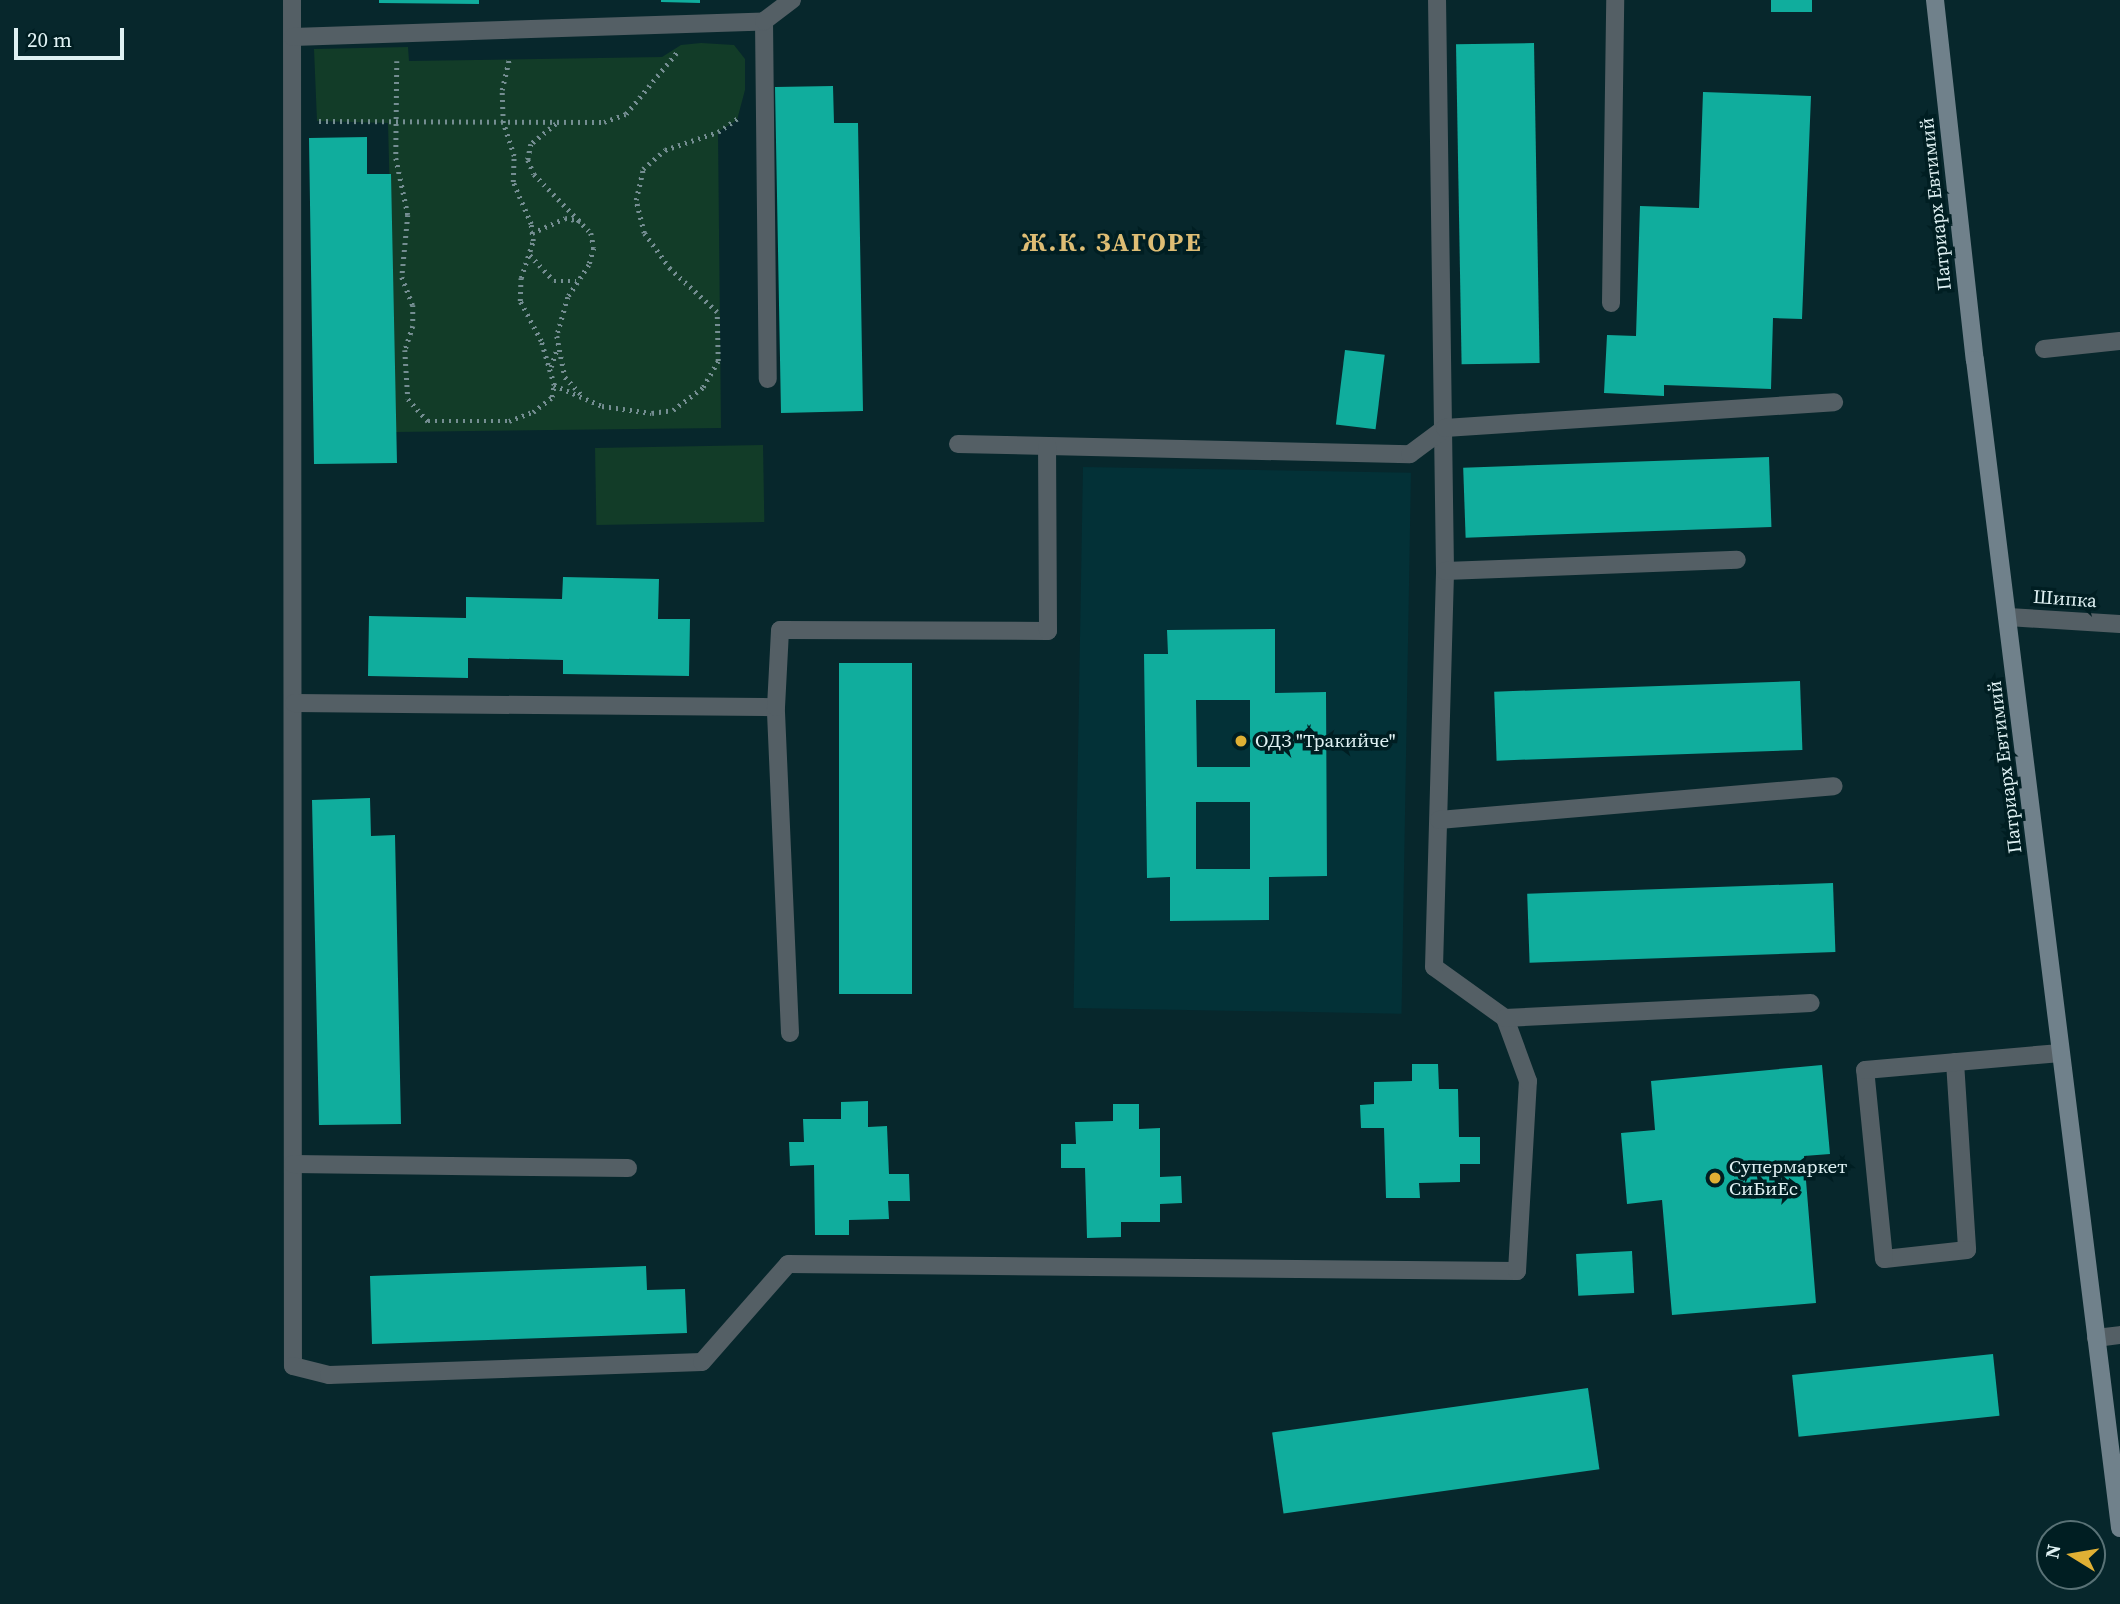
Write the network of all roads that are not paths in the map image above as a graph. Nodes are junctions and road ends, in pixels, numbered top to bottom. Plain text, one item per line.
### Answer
1 (292, 0) edge
2 (792, 0) edge
3 (1437, 0) edge
4 (1615, 0) edge
5 (1935, 0) edge
6 (764, 21) junction
7 (293, 37) junction
8 (1611, 303) dead end
9 (2120, 341) edge
10 (2044, 349) dead end
11 (768, 379) dead end
12 (1834, 402) dead end
13 (1445, 428) junction
14 (958, 444) dead end
15 (1047, 446) junction
16 (1737, 560) dead end
17 (1445, 571) junction
18 (2008, 617) junction
19 (2120, 624) edge
20 (294, 703) junction
21 (776, 707) junction
22 (1834, 786) dead end
23 (1439, 820) junction
24 (1811, 1003) dead end
25 (1505, 1018) junction
26 (790, 1032) dead end
27 (2060, 1053) junction
28 (1955, 1062) junction
29 (293, 1164) junction
30 (628, 1168) dead end
31 (2120, 1335) edge
32 (2096, 1338) junction
33 (2120, 1528) edge

1 - 7 street
2 - 6 street
3 - 13 street
4 - 8 street
5 - 18 main road, Патриарх Евтимий
6 - 7 street
6 - 11 street
7 - 20 street
9 - 10 street
12 - 13 street
13 - 15 street
13 - 17 street
14 - 15 street
15 - 21 street
16 - 17 street
17 - 23 street
18 - 19 street, Шипка
18 - 27 main road, Патриарх Евтимий
20 - 21 street
20 - 29 street
21 - 26 street
22 - 23 street
23 - 25 street
24 - 25 street
25 - 29 street
27 - 28 street
27 - 32 main road, Патриарх Евтимий
28 - 28 street
29 - 30 street
31 - 32 street
32 - 33 main road, Патриарх Евтимий

